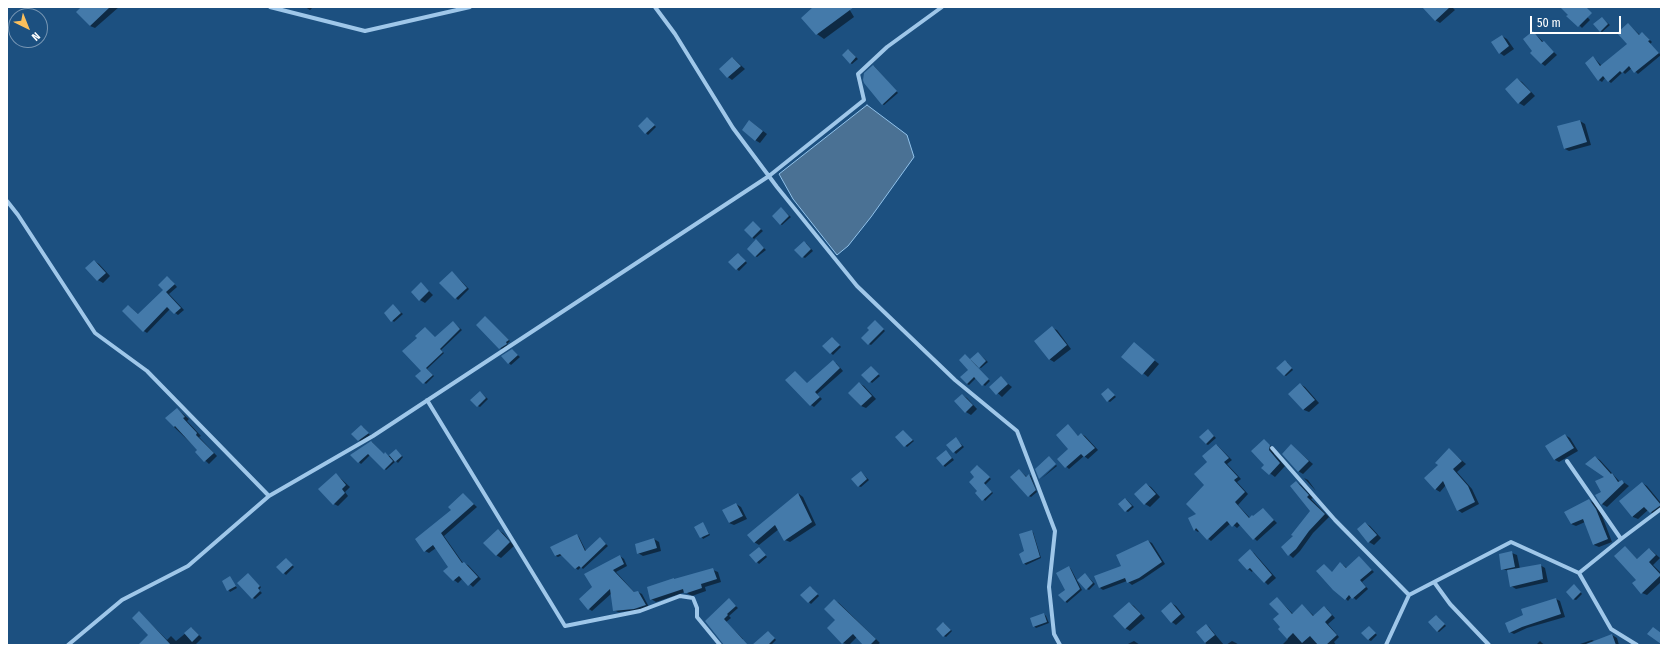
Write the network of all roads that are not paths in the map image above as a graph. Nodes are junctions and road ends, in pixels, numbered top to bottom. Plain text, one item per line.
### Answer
1 (270, 7) edge
2 (470, 7) edge
3 (655, 7) edge
4 (942, 7) edge
5 (768, 176) junction
6 (7, 201) edge
7 (427, 400) junction
8 (1272, 448) dead end
9 (1567, 461) dead end
10 (269, 496) junction
11 (1661, 509) edge
12 (1621, 539) junction
13 (1579, 573) junction
14 (1434, 582) junction
15 (1409, 595) junction
16 (68, 645) edge
17 (720, 645) edge
18 (1060, 645) edge
19 (1386, 645) edge
20 (1489, 645) edge
21 (1637, 645) edge

1 - 2 street
3 - 5 street
4 - 5 street
5 - 7 street
5 - 18 street
6 - 10 street
7 - 10 street
7 - 17 street
8 - 15 street
9 - 12 street
10 - 16 street
11 - 12 street
12 - 13 street
13 - 14 street
13 - 21 street
14 - 15 street
14 - 20 street
15 - 19 street

